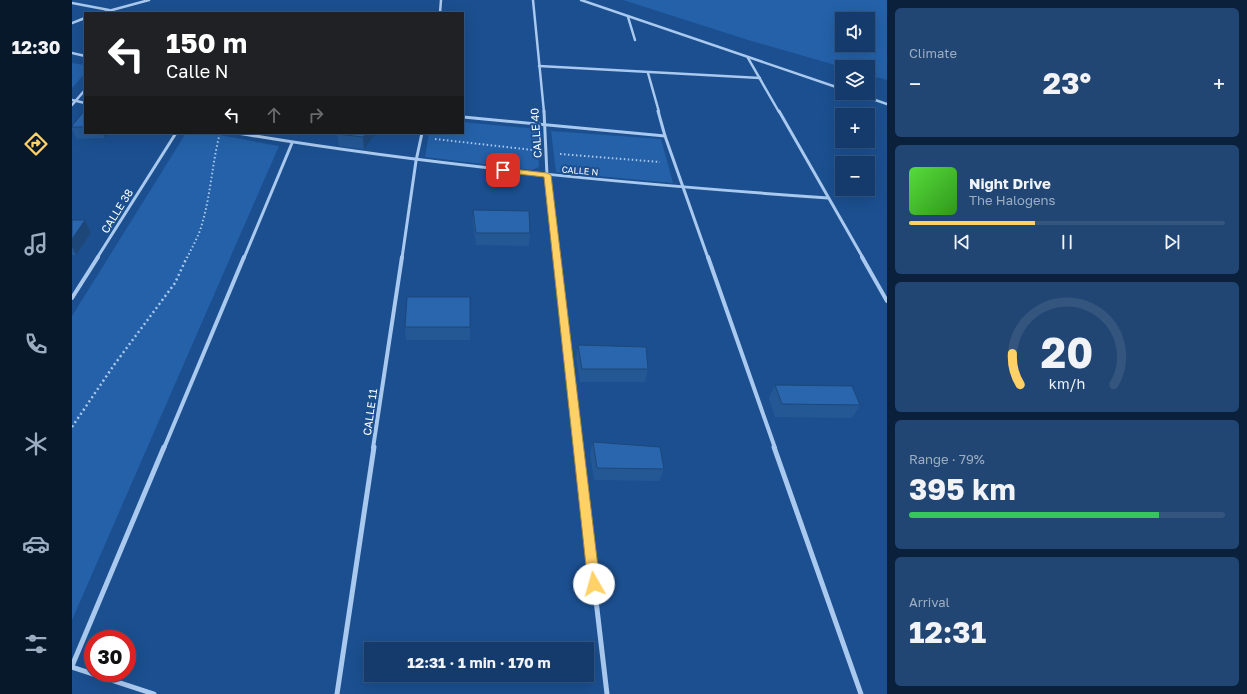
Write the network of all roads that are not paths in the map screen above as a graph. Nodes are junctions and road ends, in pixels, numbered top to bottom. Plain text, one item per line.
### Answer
1 (149, 0) edge
2 (441, 0) edge
3 (533, 0) edge
4 (581, 0) edge
5 (142, 1) edge
6 (72, 3) edge
7 (109, 10) junction
8 (104, 12) edge
9 (440, 12) edge
10 (628, 17) junction
11 (84, 18) edge
12 (72, 23) edge
13 (635, 40) dead end
14 (72, 53) edge
15 (84, 56) edge
16 (748, 58) junction
17 (539, 66) junction
18 (648, 73) junction
19 (760, 78) junction
20 (835, 87) edge
21 (84, 91) edge
22 (72, 100) edge
23 (875, 100) edge
24 (76, 101) junction
25 (84, 103) edge
26 (887, 104) edge
27 (72, 106) edge
28 (464, 117) edge
29 (545, 126) junction
30 (175, 134) edge
31 (242, 134) edge
32 (422, 134) edge
33 (665, 136) junction
34 (292, 143) junction
35 (416, 161) junction
36 (547, 175) junction
37 (683, 187) junction
38 (828, 198) junction
39 (72, 298) edge
40 (887, 301) edge
41 (72, 667) edge
42 (154, 694) edge
43 (337, 694) edge
44 (607, 694) edge
45 (861, 694) edge

1 - 5 street
2 - 9 street
3 - 17 street, CALLE 40
4 - 10 street
5 - 7 street
6 - 7 street
7 - 8 street
10 - 13 street
10 - 16 street
11 - 12 street
14 - 15 street
16 - 19 street
16 - 20 street
17 - 18 street
17 - 29 street, CALLE 40
18 - 19 street
18 - 33 street
19 - 38 street
21 - 24 street
22 - 24 street
23 - 26 street
24 - 25 street
24 - 27 street
28 - 29 street
29 - 33 street
29 - 36 street, CALLE 40
30 - 39 street, CALLE 38
31 - 34 street, CALLE N
32 - 35 street, CALLE 11
33 - 37 street
34 - 35 street, CALLE N
34 - 41 street
35 - 36 street, CALLE N
35 - 43 street, CALLE 11
36 - 37 street, CALLE N
36 - 44 street, CALLE 40
37 - 38 street, CALLE N
37 - 45 street
38 - 40 street
41 - 42 street

